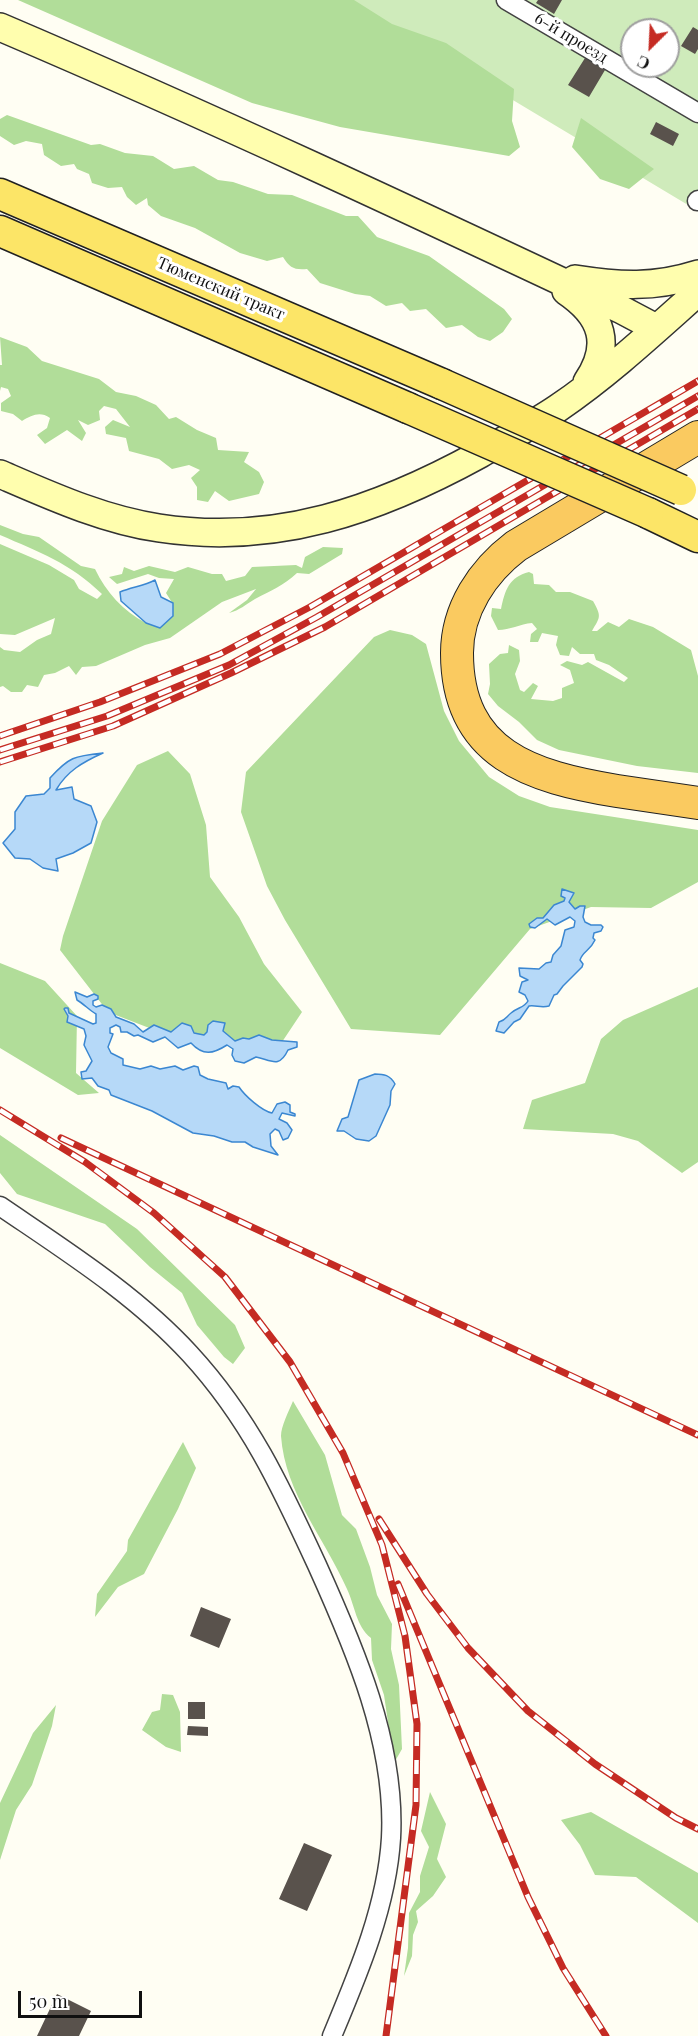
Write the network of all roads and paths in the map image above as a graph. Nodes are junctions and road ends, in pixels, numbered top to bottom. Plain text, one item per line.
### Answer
1 (506, 0) edge
2 (0, 27) edge
3 (698, 113) edge
4 (0, 194) edge
5 (0, 231) edge
6 (530, 267) junction
7 (698, 274) edge
8 (698, 292) edge
9 (656, 328) junction
10 (580, 392) junction
11 (698, 437) edge
12 (0, 474) edge
13 (689, 493) edge
14 (698, 537) edge
15 (698, 803) edge
16 (0, 1206) edge
17 (332, 2036) edge

1 - 3 street, 6-й проезд
2 - 6 main road
4 - 13 main road, Тюменский тракт, bridge
5 - 14 main road, bridge
6 - 7 main road
6 - 9 main road
6 - 10 main road
8 - 9 main road
9 - 10 main road
10 - 12 main road
11 - 15 highway
16 - 17 street

